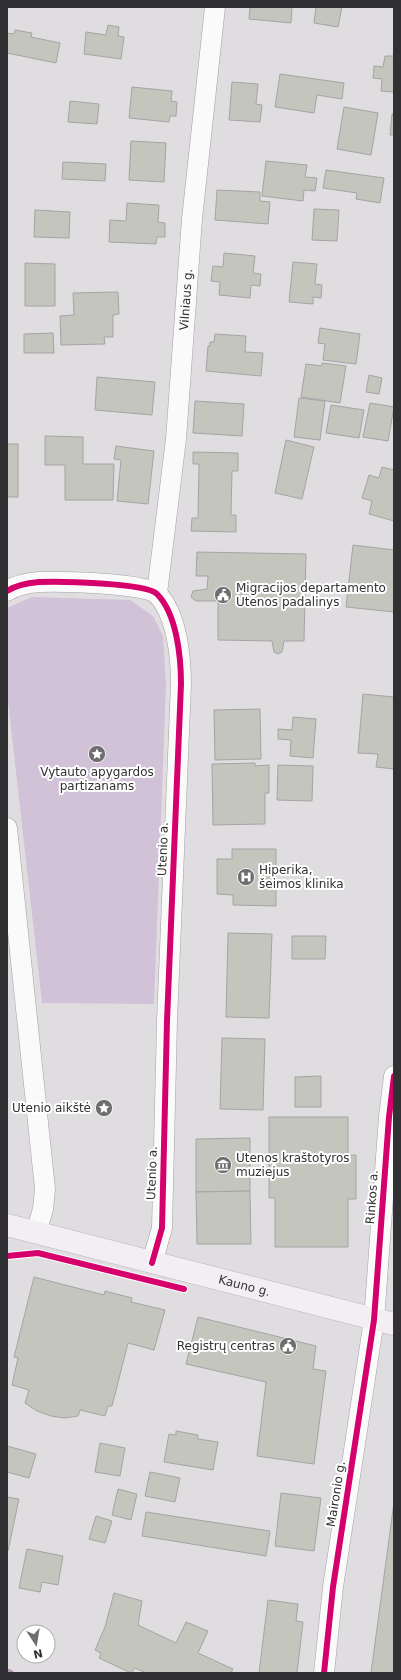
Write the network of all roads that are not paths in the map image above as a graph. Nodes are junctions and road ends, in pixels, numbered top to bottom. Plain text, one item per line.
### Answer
1 (215, 7) edge
2 (7, 591) edge
3 (157, 593) junction
4 (7, 828) edge
5 (394, 1076) edge
6 (7, 1225) edge
7 (36, 1233) junction
8 (152, 1263) junction
9 (384, 1322) edge
10 (324, 1673) edge

1 - 3 street, Vilniaus g.
2 - 3 street
3 - 8 street, Utenio a.
4 - 7 street
5 - 9 street, Rinkos a.
6 - 7 main road, Kauno g.
7 - 8 main road, Kauno g.
8 - 9 main road, Kauno g.
9 - 10 street, Maironio g.

